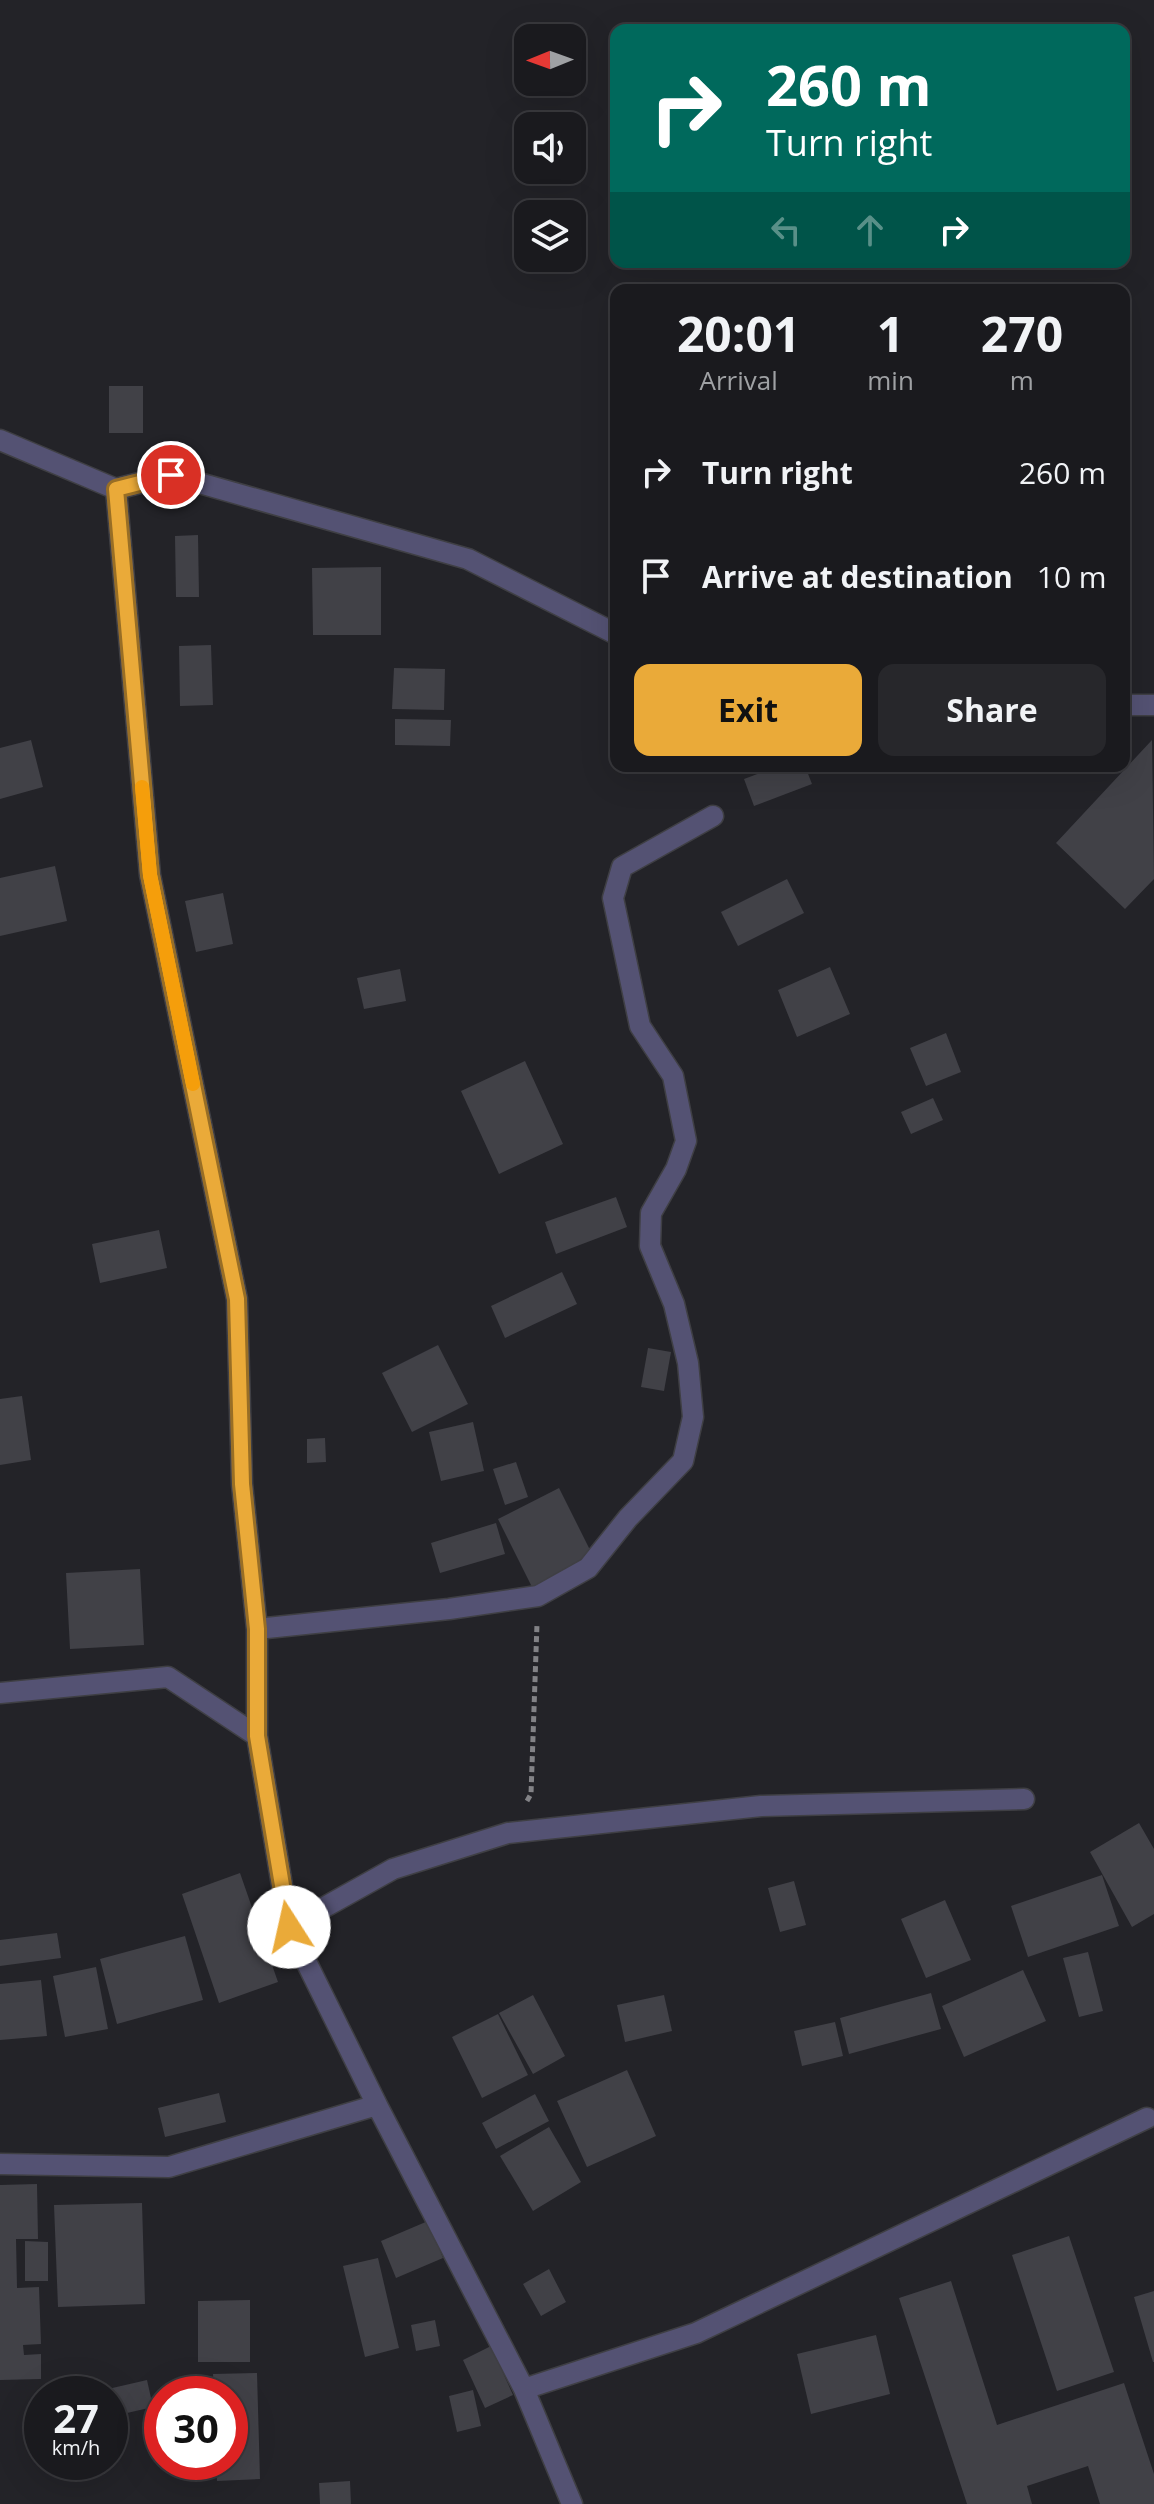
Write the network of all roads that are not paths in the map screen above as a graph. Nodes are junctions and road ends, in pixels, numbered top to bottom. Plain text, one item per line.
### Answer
1 (0, 440) edge
2 (116, 489) junction
3 (610, 631) edge
4 (1130, 705) edge
5 (1154, 705) edge
6 (713, 816) dead end
7 (257, 1629) junction
8 (0, 1693) edge
9 (257, 1736) junction
10 (1024, 1799) dead end
11 (289, 1927) junction
12 (377, 2105) junction
13 (1147, 2118) dead end
14 (0, 2164) edge
15 (524, 2389) junction
16 (569, 2503) edge

1 - 2 street
2 - 3 street
2 - 7 street
4 - 5 street
6 - 7 street
7 - 9 street
8 - 9 street
9 - 11 street
10 - 11 street
11 - 12 street
12 - 14 street
12 - 15 street
13 - 15 street
15 - 16 street

